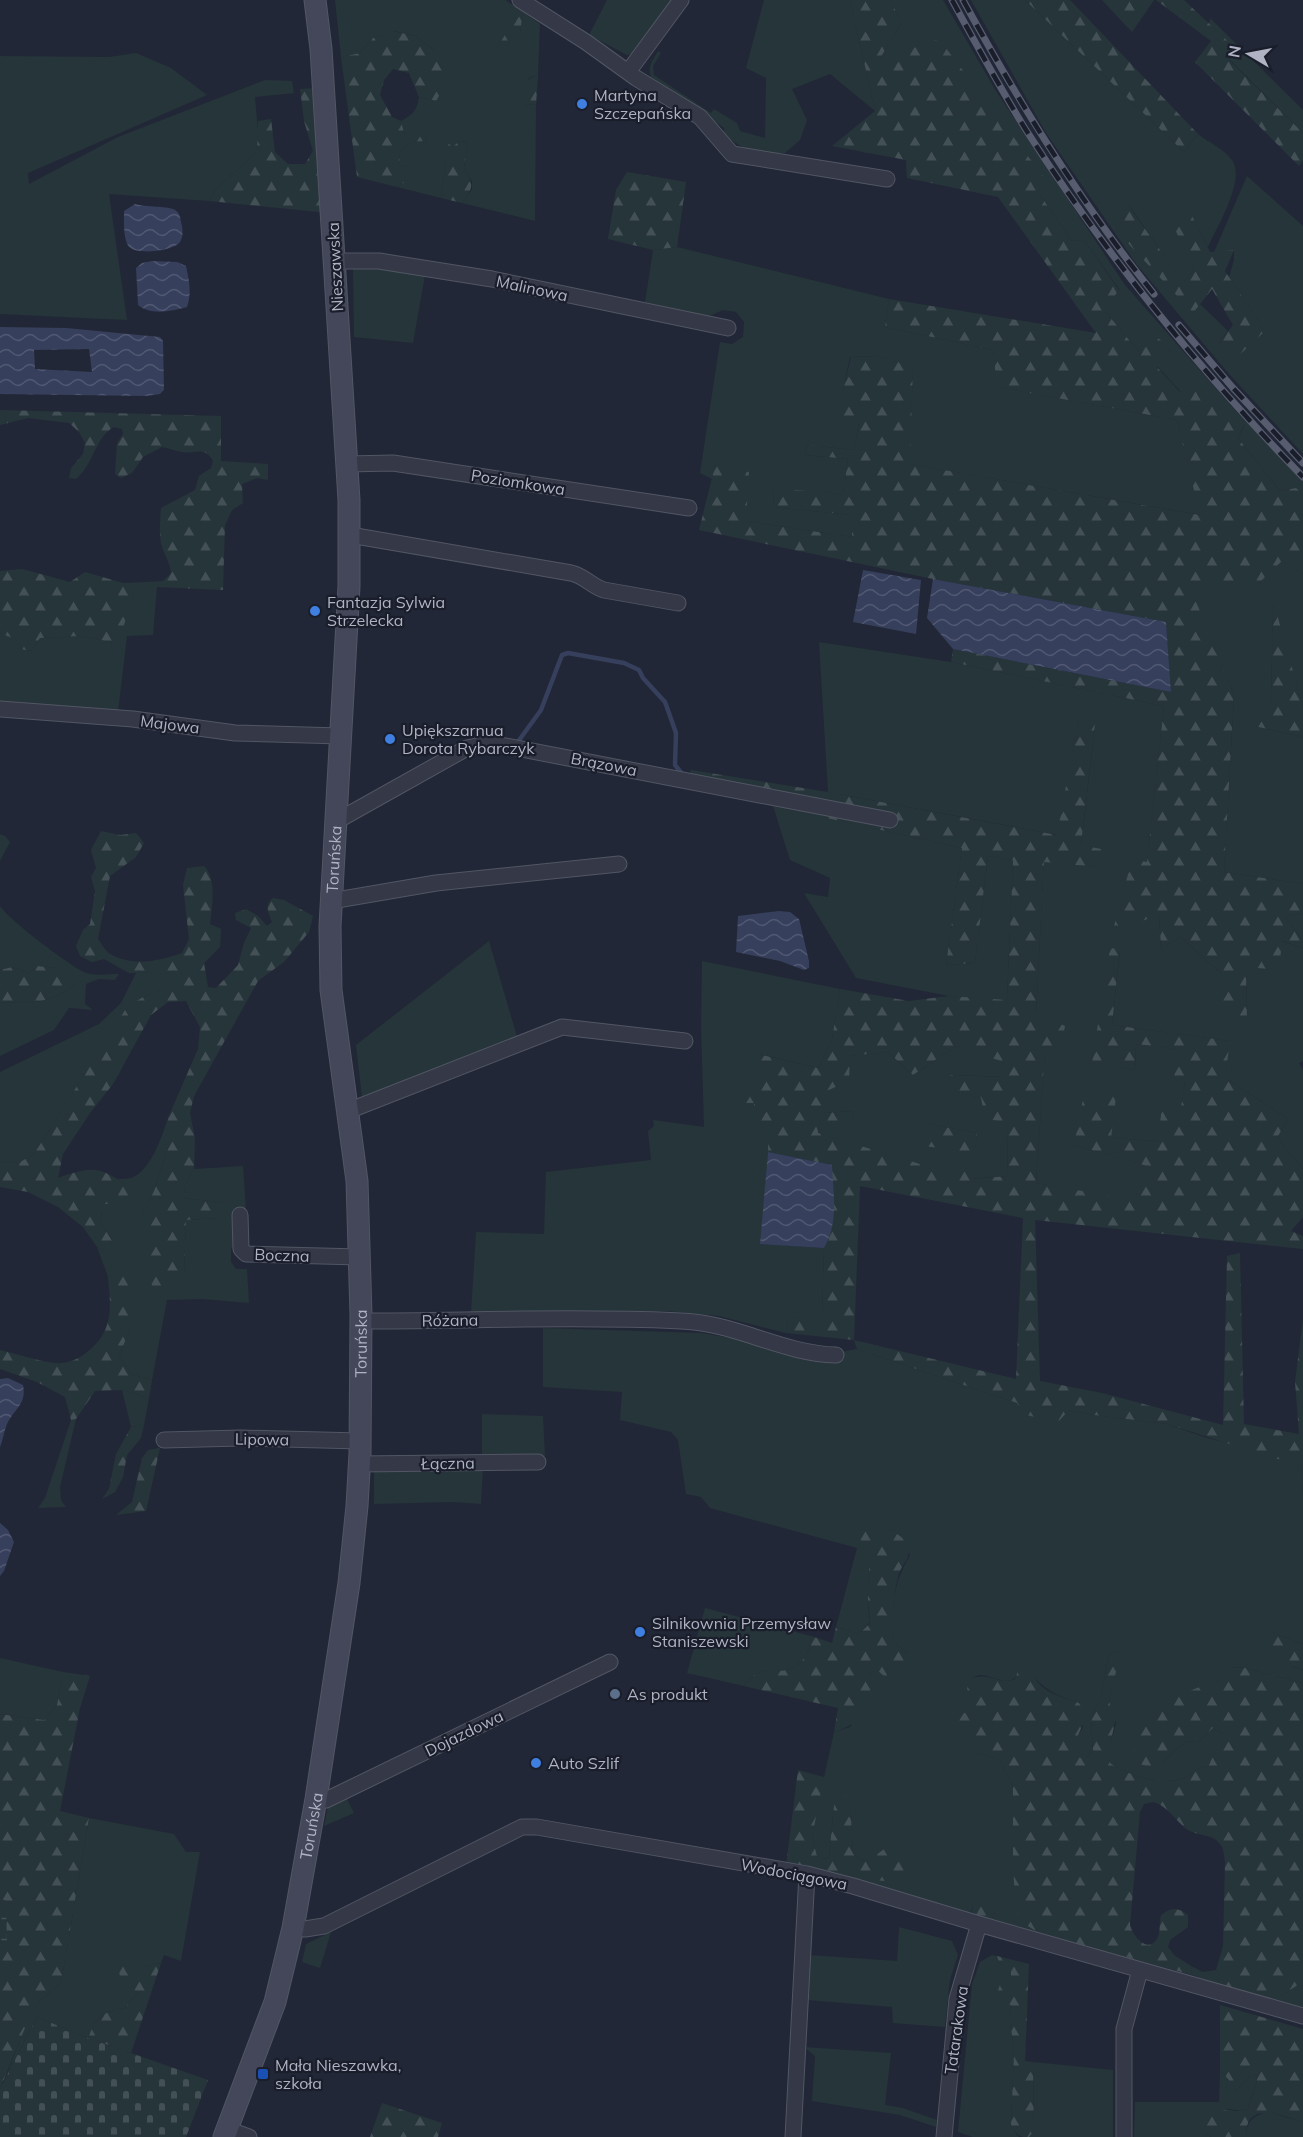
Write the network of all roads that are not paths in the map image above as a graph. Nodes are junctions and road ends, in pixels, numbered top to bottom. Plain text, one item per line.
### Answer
1 (315, 0) edge
2 (520, 0) edge
3 (681, 0) edge
4 (628, 72) junction
5 (887, 178) dead end
6 (335, 261) junction
7 (728, 328) dead end
8 (347, 464) junction
9 (688, 508) dead end
10 (350, 535) junction
11 (678, 603) dead end
12 (0, 710) edge
13 (341, 736) junction
14 (890, 820) dead end
15 (335, 822) junction
16 (619, 864) dead end
17 (331, 901) junction
18 (685, 1041) dead end
19 (348, 1111) junction
20 (240, 1215) dead end
21 (360, 1257) junction
22 (361, 1321) junction
23 (836, 1355) dead end
24 (164, 1440) dead end
25 (360, 1441) junction
26 (538, 1462) dead end
27 (359, 1464) junction
28 (610, 1662) dead end
29 (316, 1799) junction
30 (807, 1874) junction
31 (978, 1924) junction
32 (293, 1928) junction
33 (1140, 1970) junction
34 (1303, 2016) edge
35 (225, 2133) edge
36 (249, 2137) edge
37 (793, 2137) edge
38 (944, 2137) edge
39 (1124, 2137) edge

1 - 6 main road, Nieszawska
2 - 4 street
3 - 4 street
4 - 5 street
6 - 7 street, Malinowa
6 - 8 main road, Nieszawska
8 - 9 street, Poziomkowa
8 - 10 main road, Nieszawska
10 - 11 street
10 - 13 main road, Toruńska
12 - 13 street, Majowa
13 - 15 main road, Toruńska
14 - 15 street, Brązowa
15 - 17 main road, Toruńska
16 - 17 street
17 - 19 main road, Toruńska
18 - 19 street
19 - 21 main road, Toruńska
20 - 21 street, Boczna
21 - 22 main road, Toruńska
22 - 23 street, Różana
22 - 25 main road, Toruńska
24 - 25 street, Lipowa
25 - 27 main road, Toruńska
26 - 27 street, Łączna
27 - 29 main road, Toruńska
28 - 29 street, Dojazdowa
29 - 32 main road, Toruńska
30 - 31 street, Wodociągowa
30 - 32 street, Wodociągowa
30 - 37 street
31 - 33 street, Wodociągowa
31 - 38 street, Tatarakowa
32 - 35 main road, Toruńska
33 - 34 street, Wodociągowa
33 - 39 street
35 - 36 street

